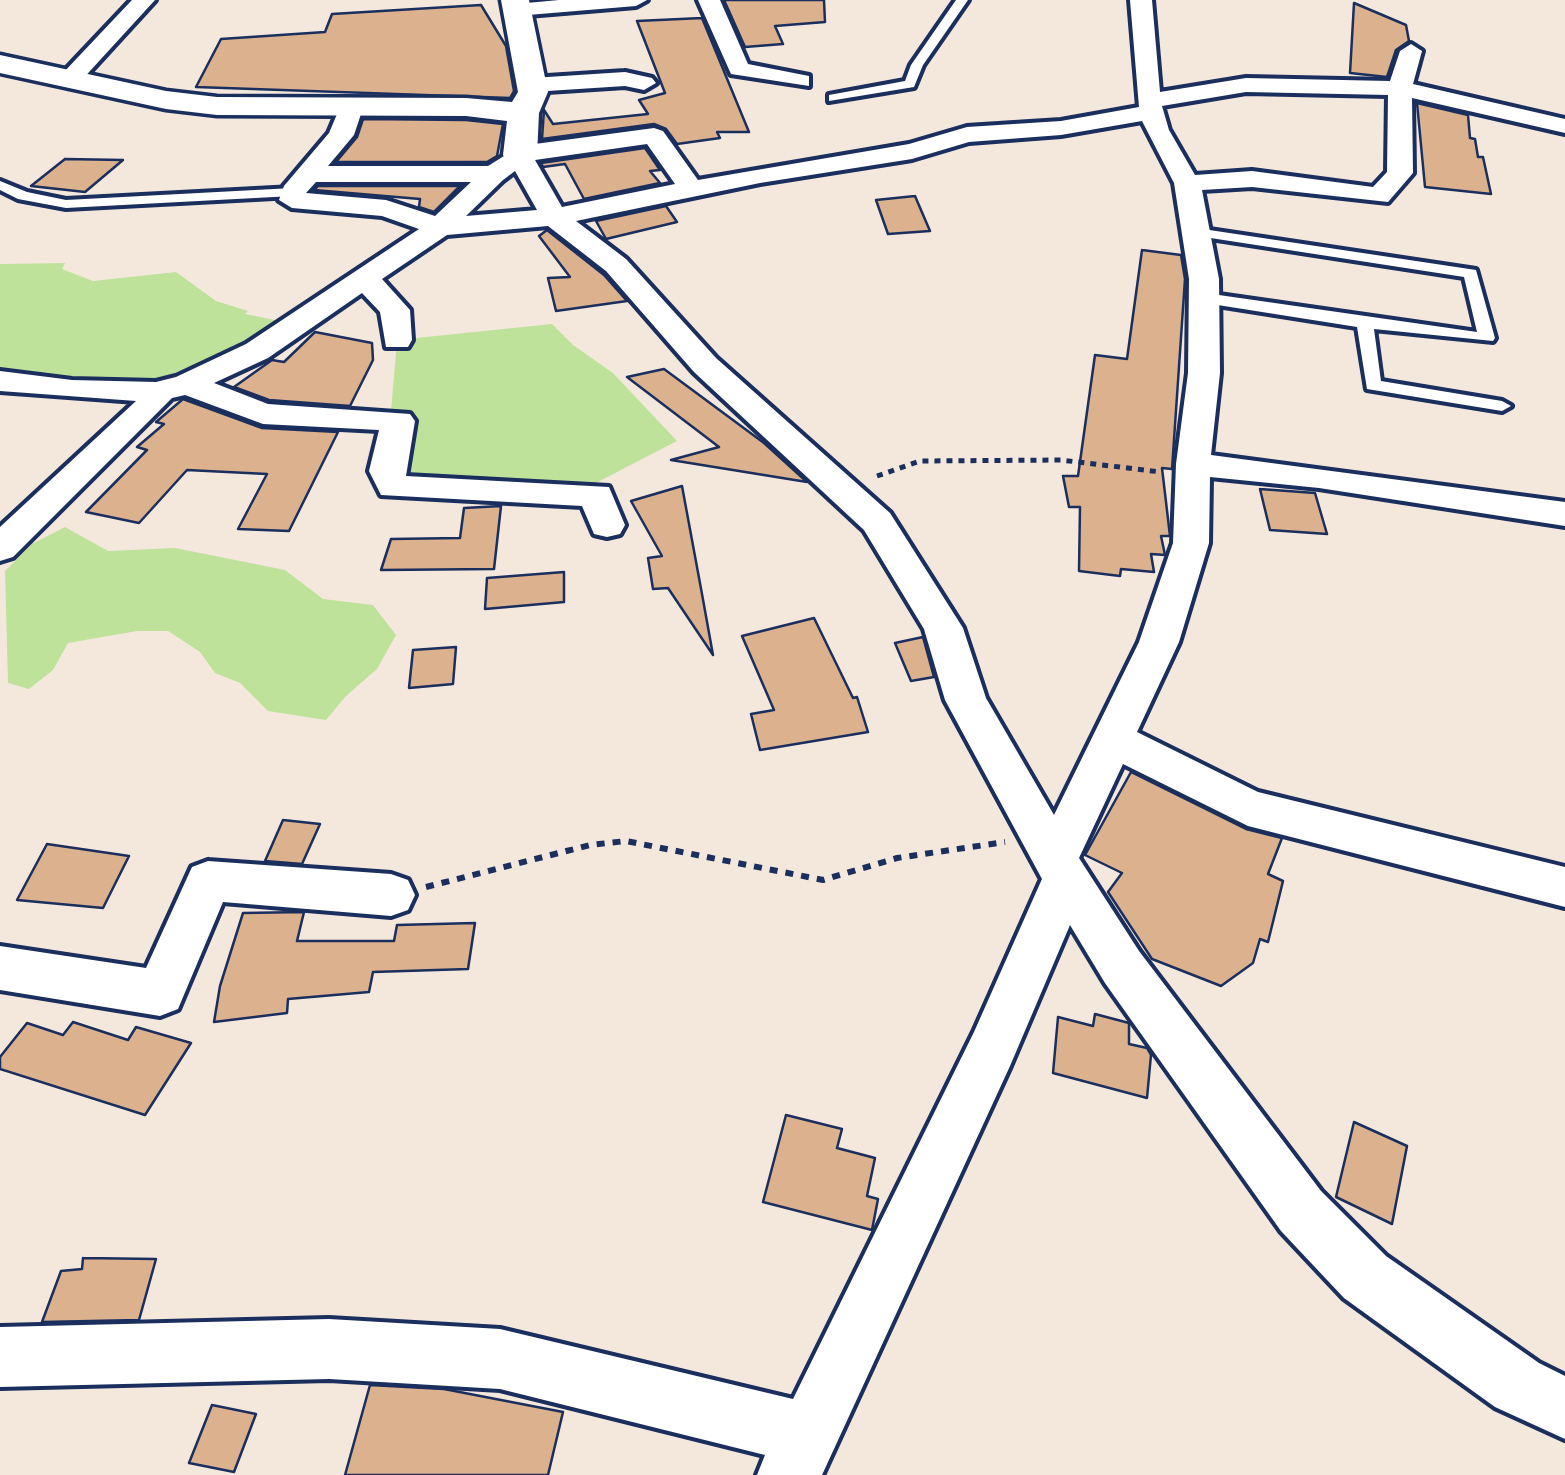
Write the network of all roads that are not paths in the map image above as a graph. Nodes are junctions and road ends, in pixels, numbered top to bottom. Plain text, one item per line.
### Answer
1 (144, 0) edge
2 (636, 0) edge
3 (709, 0) edge
4 (962, 0) edge
5 (1141, 0) edge
6 (516, 5) edge
7 (1411, 51) dead end
8 (0, 64) edge
9 (71, 78) junction
10 (801, 81) dead end
11 (644, 83) dead end
12 (1400, 88) junction
13 (833, 98) dead end
14 (352, 106) junction
15 (1151, 106) junction
16 (1565, 126) edge
17 (518, 136) junction
18 (1187, 182) junction
19 (300, 183) junction
20 (0, 185) edge
21 (690, 189) junction
22 (554, 217) junction
23 (440, 228) junction
24 (1196, 232) junction
25 (364, 278) junction
26 (1204, 298) junction
27 (1365, 322) junction
28 (397, 340) dead end
29 (0, 381) edge
30 (172, 388) junction
31 (1502, 406) dead end
32 (1192, 470) junction
33 (1565, 514) edge
34 (607, 526) dead end
35 (0, 548) edge
36 (1113, 739) junction
37 (1054, 858) junction
38 (1565, 887) edge
39 (391, 895) road end
40 (0, 968) edge
41 (0, 1357) edge
42 (1565, 1408) edge
43 (798, 1455) edge

1 - 9 street
2 - 6 street
3 - 10 street
4 - 13 lane
5 - 15 street
6 - 17 street
7 - 12 street
8 - 9 street
9 - 14 street
11 - 17 street
12 - 15 street
12 - 16 street
12 - 18 street
14 - 17 street
14 - 19 street
15 - 18 street
15 - 21 street
17 - 19 street
17 - 21 street
17 - 22 street
17 - 23 street
18 - 24 street
19 - 20 lane
19 - 23 street
21 - 22 street
22 - 23 street
22 - 37 street
23 - 25 street
24 - 26 street
24 - 27 lane
25 - 28 street
25 - 30 street
26 - 27 lane
26 - 32 street
27 - 31 lane
29 - 30 street
30 - 34 street
30 - 35 street
32 - 33 street
32 - 36 street
36 - 37 street
36 - 38 street
37 - 42 street
37 - 43 street
39 - 40 street
41 - 43 street

